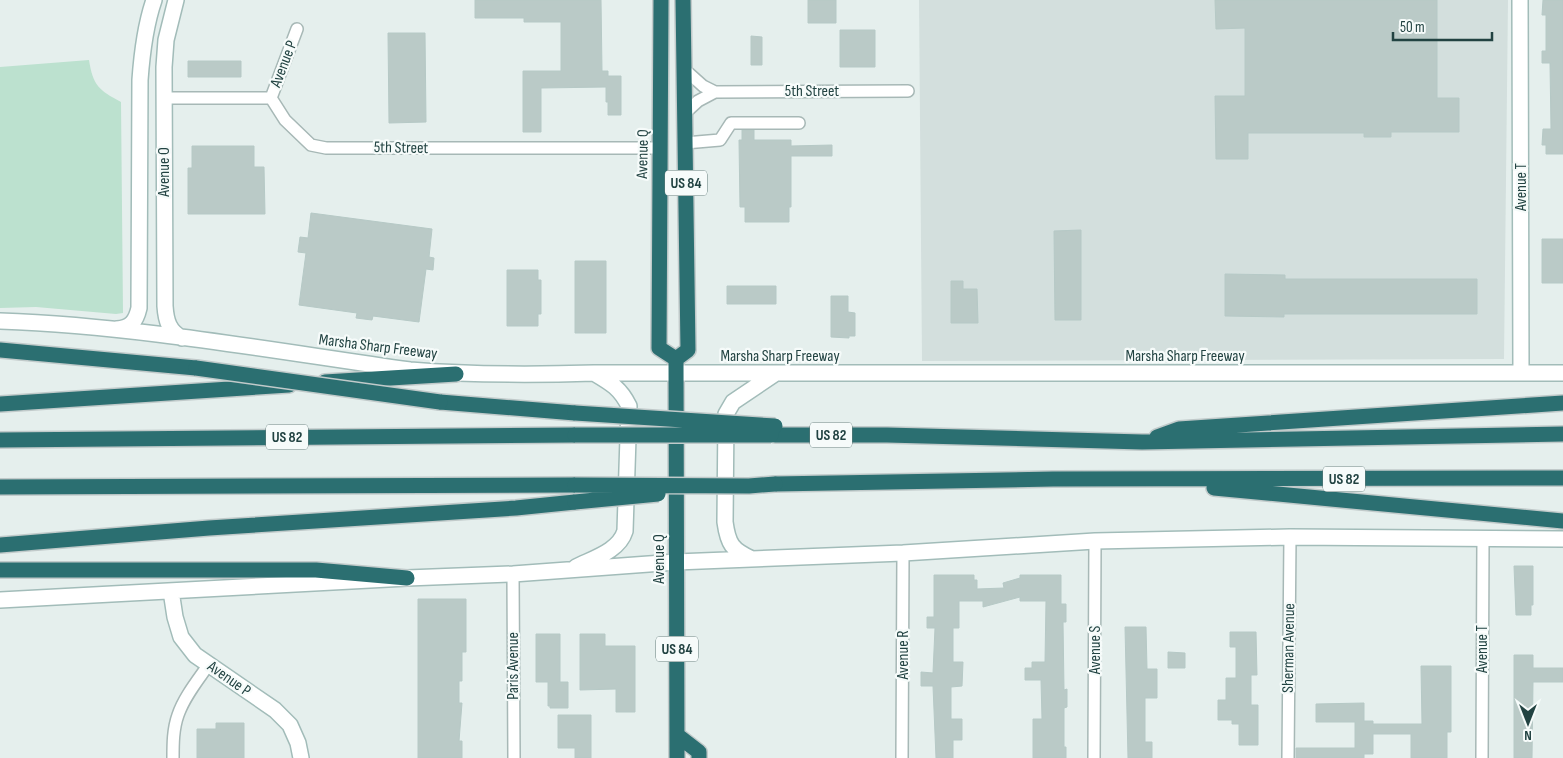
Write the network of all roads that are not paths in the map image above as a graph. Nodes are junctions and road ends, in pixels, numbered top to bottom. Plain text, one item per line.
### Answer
1 (154, 0) edge
2 (176, 0) edge
3 (660, 0) edge
4 (683, 0) edge
5 (1520, 0) edge
6 (297, 30) dead end
7 (142, 51) junction
8 (684, 69) junction
9 (908, 91) dead end
10 (715, 92) junction
11 (164, 98) junction
12 (271, 98) junction
13 (685, 113) junction
14 (798, 123) dead end
15 (685, 143) junction
16 (660, 148) junction
17 (140, 169) junction
18 (0, 321) edge
19 (117, 330) junction
20 (182, 338) junction
21 (0, 350) edge
22 (676, 366) junction
23 (594, 373) junction
24 (776, 373) junction
25 (1521, 373) junction
26 (1563, 373) edge
27 (456, 374) junction
28 (1563, 403) edge
29 (0, 404) edge
30 (775, 430) junction
31 (1563, 434) edge
32 (0, 440) edge
33 (1142, 442) junction
34 (1563, 478) edge
35 (1126, 479) junction
36 (749, 486) junction
37 (0, 487) edge
38 (1563, 521) edge
39 (1290, 537) junction
40 (1483, 539) junction
41 (1563, 539) edge
42 (1095, 541) junction
43 (0, 544) edge
44 (903, 553) junction
45 (752, 559) junction
46 (676, 562) junction
47 (0, 570) edge
48 (571, 570) junction
49 (513, 574) junction
50 (407, 578) junction
51 (171, 591) junction
52 (0, 600) edge
53 (209, 664) junction
54 (677, 735) junction
55 (173, 758) edge
56 (301, 758) edge
57 (514, 758) edge
58 (677, 758) edge
59 (699, 758) edge
60 (902, 758) edge
61 (1094, 758) edge
62 (1288, 758) edge
63 (1482, 758) edge

1 - 7 main road, Avenue O
2 - 11 main road, Avenue O
3 - 16 highway, Avenue Q / US 84
4 - 8 highway, US 84
5 - 25 main road, Avenue T
6 - 12 street, Avenue P
7 - 11 main road
7 - 17 main road, Avenue O
8 - 10 street
8 - 13 highway, US 84
9 - 10 street, 5th Street
10 - 13 street
11 - 12 street
11 - 17 main road
11 - 20 main road, Avenue O
12 - 16 street, 5th Street
13 - 15 highway, US 84
14 - 15 street
15 - 22 highway, US 84
16 - 22 highway, Avenue Q / US 84
17 - 19 main road, Avenue O
18 - 19 main road, Marsha Sharp Freeway
19 - 20 main road, Marsha Sharp Freeway
20 - 27 main road, Marsha Sharp Freeway
21 - 30 highway, bridge
22 - 23 main road, Marsha Sharp Freeway
22 - 24 main road, Marsha Sharp Freeway
22 - 46 highway, Avenue Q / US 84
23 - 27 main road, Marsha Sharp Freeway
23 - 48 main road
24 - 25 main road, Marsha Sharp Freeway
24 - 45 main road
25 - 26 main road, Marsha Sharp Freeway
27 - 29 highway
28 - 33 highway
30 - 32 highway, US 82, bridge
30 - 33 highway, US 82
31 - 33 highway, US 82
34 - 35 highway, US 82
35 - 36 highway, US 82, bridge
35 - 38 highway
36 - 37 highway, US 82, bridge
36 - 43 highway, bridge
39 - 40 main road
39 - 42 main road
39 - 62 street, Sherman Avenue
40 - 41 main road
40 - 63 street, Avenue T
42 - 44 main road
42 - 61 street, Avenue S
44 - 45 main road
44 - 60 street, Avenue R
45 - 46 main road
46 - 48 main road
46 - 54 highway, Avenue Q / US 84
47 - 50 highway
48 - 49 main road
49 - 50 main road
49 - 57 street, Paris Avenue
50 - 51 main road
51 - 52 main road
51 - 53 main road, Avenue P
53 - 55 street
53 - 56 main road, Avenue P
54 - 58 highway, Avenue Q / US 84
54 - 59 highway

